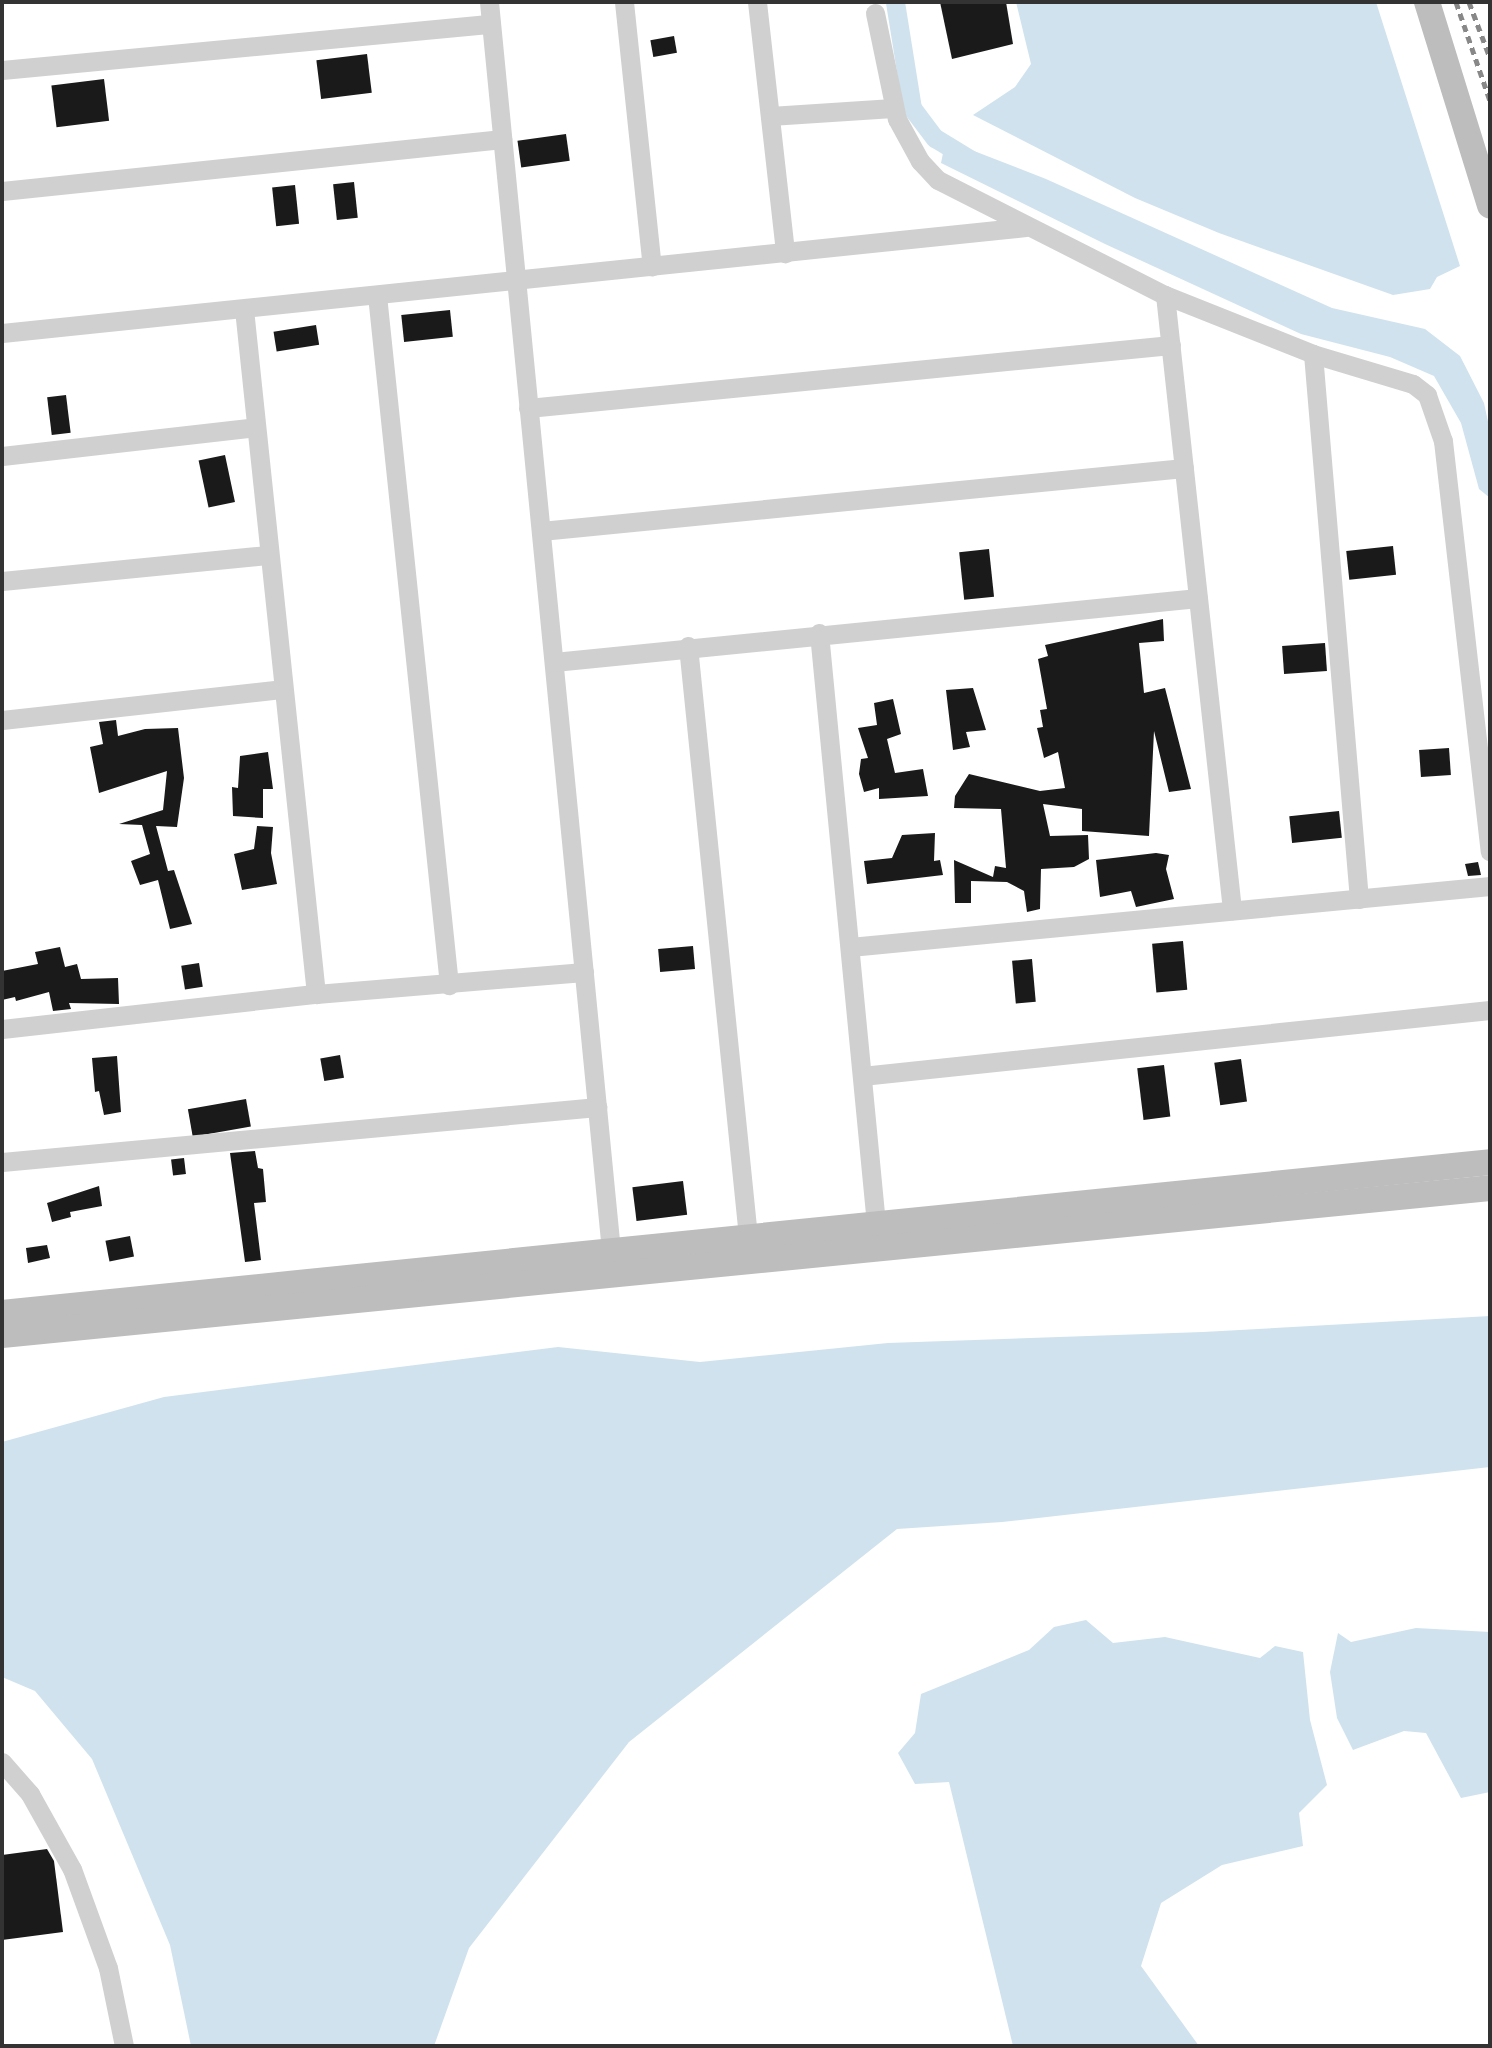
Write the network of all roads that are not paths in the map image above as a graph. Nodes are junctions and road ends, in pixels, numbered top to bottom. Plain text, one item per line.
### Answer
1 (489, 2) edge
2 (624, 2) edge
3 (757, 2) edge
4 (1427, 2) edge
5 (875, 13) dead end
6 (491, 24) junction
7 (2, 70) edge
8 (893, 108) junction
9 (770, 116) junction
10 (502, 139) junction
11 (2, 191) edge
12 (1490, 205) edge
13 (1026, 227) junction
14 (785, 253) junction
15 (652, 267) junction
16 (516, 282) junction
17 (377, 295) junction
18 (1165, 295) junction
19 (244, 309) junction
20 (2, 334) edge
21 (1171, 345) junction
22 (1313, 354) junction
23 (528, 408) junction
24 (255, 427) junction
25 (2, 456) edge
26 (1184, 468) junction
27 (541, 531) junction
28 (269, 555) junction
29 (2, 581) edge
30 (1198, 598) junction
31 (819, 633) junction
32 (688, 646) junction
33 (554, 662) junction
34 (281, 689) junction
35 (2, 720) edge
36 (1490, 852) edge
37 (1490, 886) edge
38 (1359, 898) junction
39 (1232, 910) junction
40 (850, 947) junction
41 (584, 972) junction
42 (449, 985) junction
43 (316, 994) junction
44 (1490, 1010) edge
45 (2, 1029) edge
46 (862, 1076) junction
47 (597, 1107) junction
48 (2, 1162) edge
49 (1490, 1162) edge
50 (1490, 1188) edge
51 (876, 1224) junction
52 (748, 1237) junction
53 (611, 1251) junction
54 (2, 1313) edge
55 (2, 1335) edge
56 (2, 1762) edge
57 (124, 2046) edge

1 - 6 street
2 - 15 street
3 - 9 street
4 - 12 street
5 - 8 street
6 - 7 street
6 - 10 street
8 - 9 street
8 - 13 street
9 - 14 street
10 - 11 street
10 - 16 street
13 - 14 street
13 - 18 street
14 - 15 street
15 - 16 street
16 - 17 street
16 - 23 street
17 - 19 street
17 - 42 street
18 - 21 street
18 - 22 street
19 - 20 street
19 - 24 street
21 - 23 street
21 - 26 street
22 - 36 street
22 - 38 street
23 - 27 street
24 - 25 street
24 - 28 street
26 - 27 street
26 - 30 street
27 - 33 street
28 - 29 street
28 - 34 street
30 - 31 street
30 - 39 street
31 - 32 street
31 - 40 street
32 - 33 street
32 - 52 street
33 - 41 street
34 - 35 street
34 - 43 street
37 - 38 street
38 - 39 street
39 - 40 street
40 - 46 street
41 - 42 street
41 - 47 street
42 - 43 street
43 - 45 street
44 - 46 street
46 - 51 street
47 - 48 street
47 - 53 street
49 - 51 street
50 - 55 street
51 - 52 street
52 - 53 street
53 - 54 street
56 - 57 street

